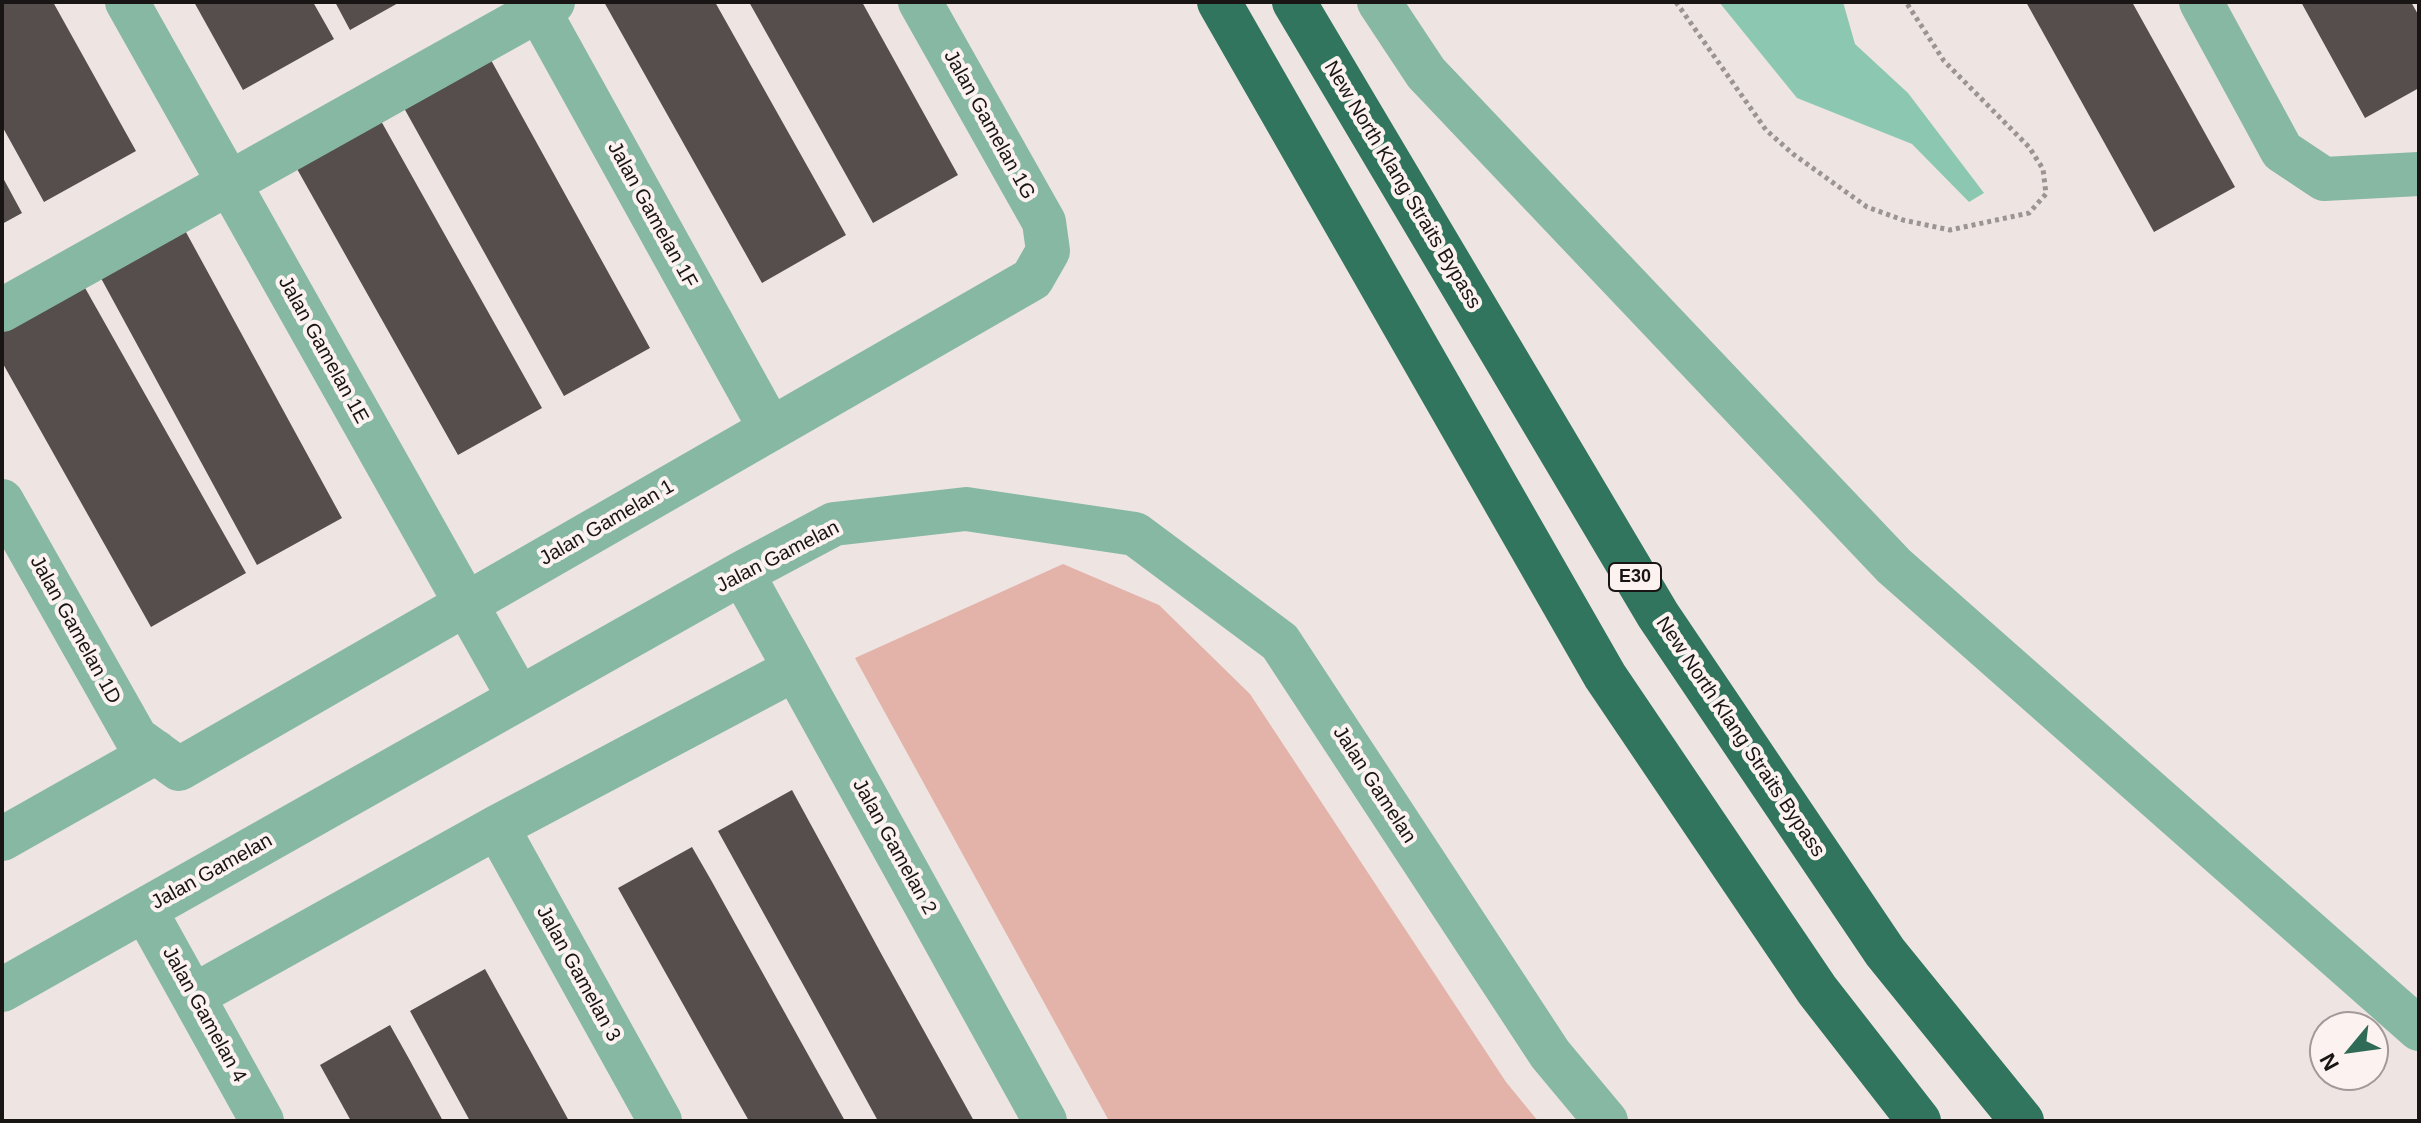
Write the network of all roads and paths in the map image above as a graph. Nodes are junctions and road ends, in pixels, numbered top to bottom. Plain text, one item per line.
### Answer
1 (127, 2) edge
2 (920, 2) edge
3 (1219, 2) edge
4 (1294, 2) edge
5 (1379, 2) edge
6 (1676, 2) edge
7 (1906, 2) edge
8 (2201, 2) edge
9 (542, 5) edge
10 (2419, 174) edge
11 (229, 183) junction
12 (1048, 251) joint
13 (2, 310) edge
14 (770, 428) junction
15 (2, 501) edge
16 (742, 573) junction
17 (467, 605) junction
18 (795, 669) junction
19 (519, 698) junction
20 (156, 752) junction
21 (497, 827) junction
22 (6, 828) edge
23 (145, 910) junction
24 (2, 990) edge
25 (193, 996) junction
26 (2419, 1029) edge
27 (262, 1121) edge
28 (660, 1121) edge
29 (1045, 1121) edge
30 (1606, 1121) edge
31 (1919, 1121) edge
32 (2022, 1121) edge

1 - 11 street, Jalan Gamelan 1E
2 - 12 street, Jalan Gamelan 1G
3 - 31 highway
4 - 32 highway, New North Klang Straits Bypass / E30
5 - 26 street
6 - 7 path
8 - 10 street
9 - 11 street
9 - 14 street, Jalan Gamelan 1F
11 - 13 street
11 - 17 street, Jalan Gamelan 1E
12 - 14 street, Jalan Gamelan 1
14 - 17 street, Jalan Gamelan 1
15 - 20 street, Jalan Gamelan 1D
16 - 18 street, Jalan Gamelan 2
16 - 19 street, Jalan Gamelan
16 - 30 street, Jalan Gamelan
17 - 19 street, Jalan Gamelan 1E
17 - 20 street, Jalan Gamelan 1
18 - 21 street
18 - 29 street, Jalan Gamelan 2
19 - 23 street, Jalan Gamelan
20 - 22 street
21 - 25 street
21 - 28 street, Jalan Gamelan 3
23 - 24 street, Jalan Gamelan
23 - 25 street, Jalan Gamelan 4
25 - 27 street, Jalan Gamelan 4

